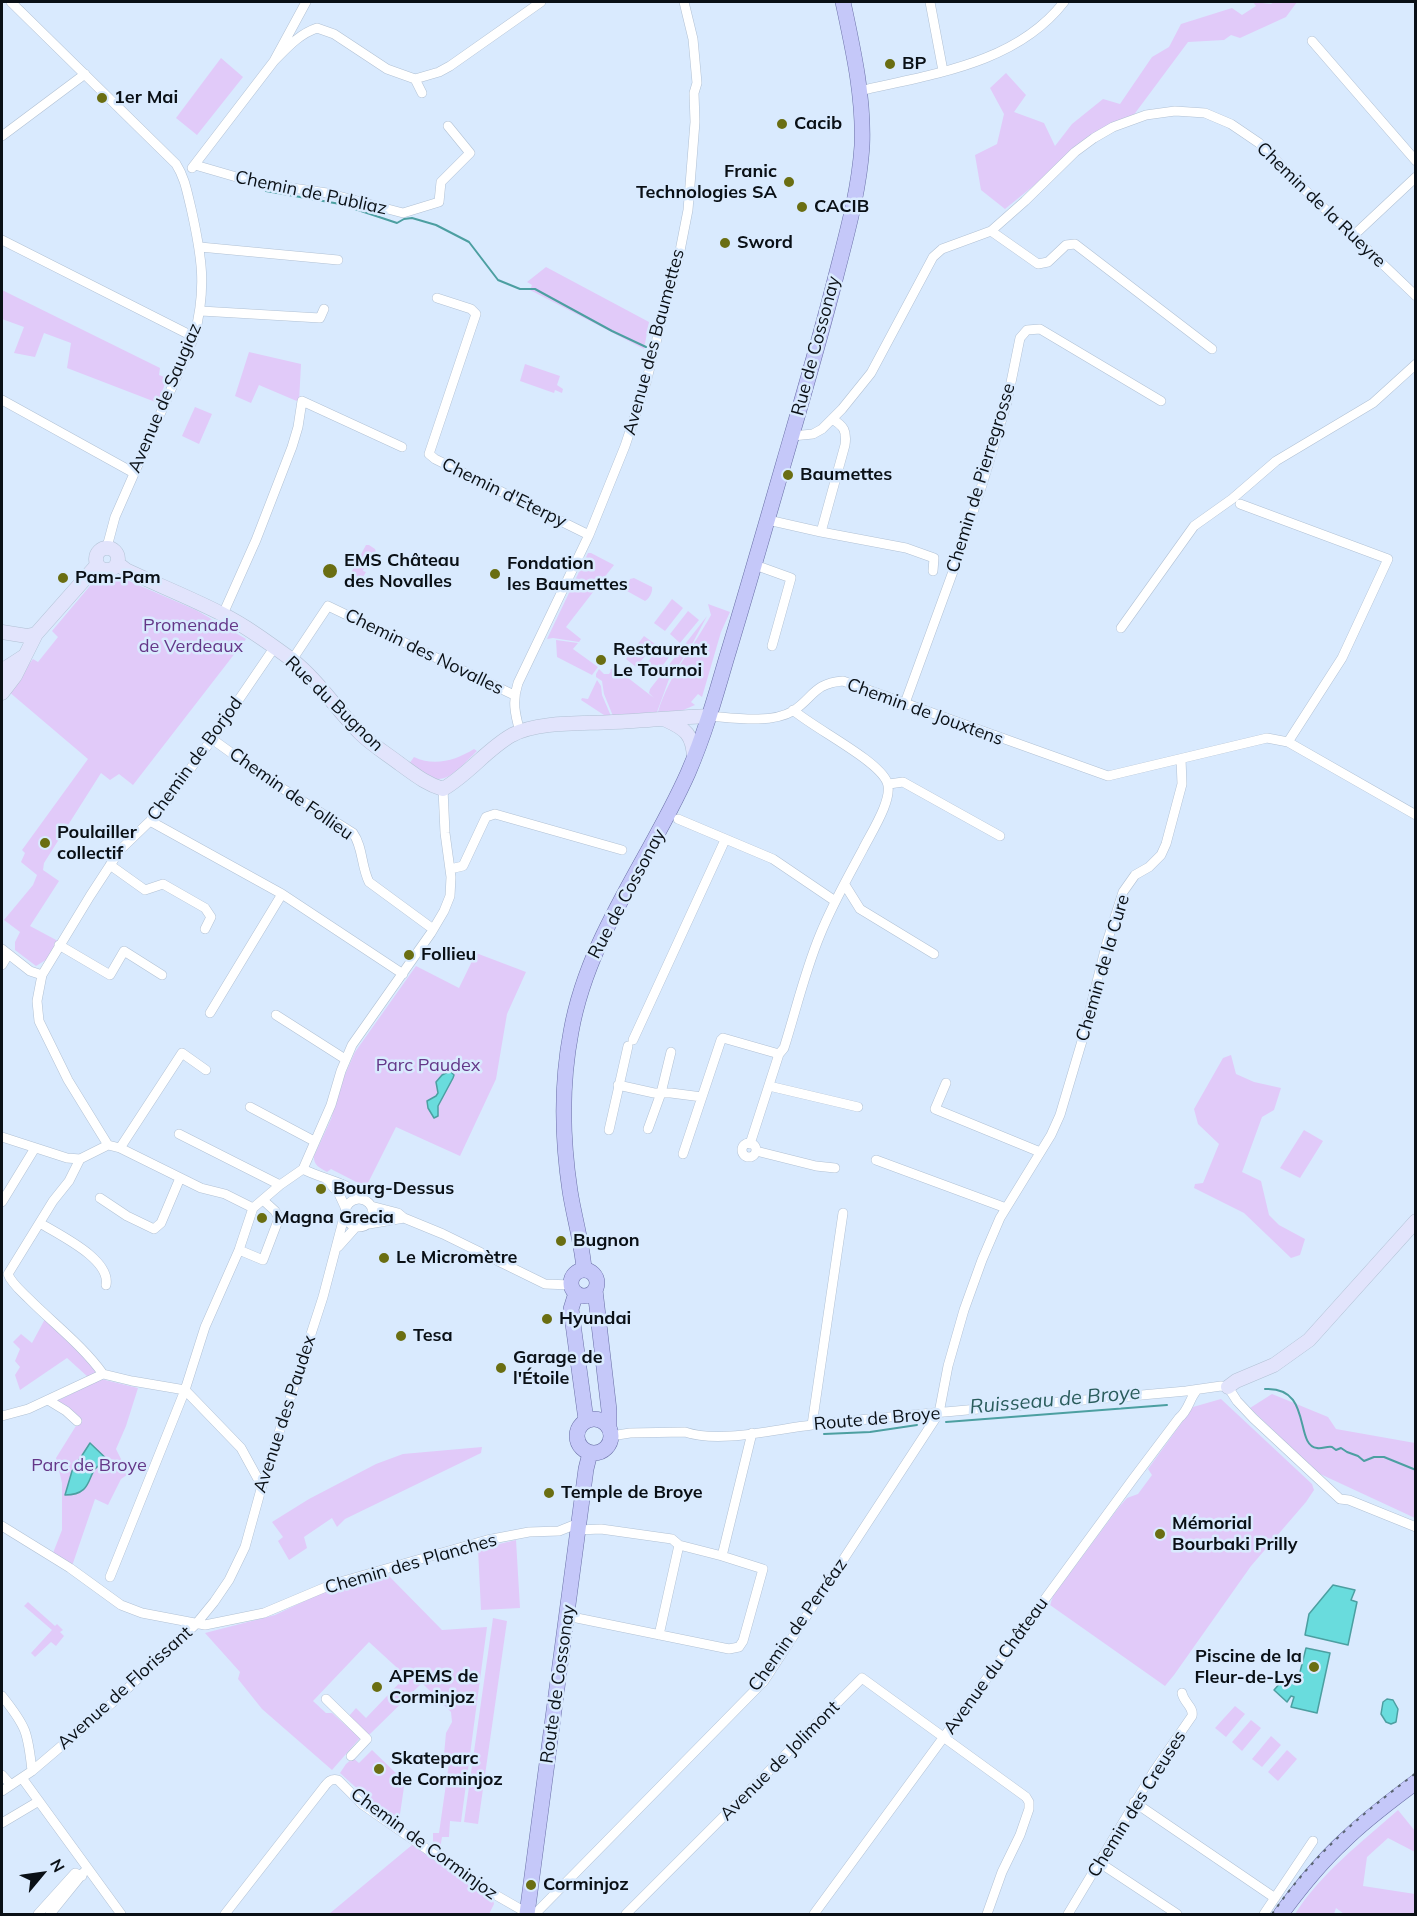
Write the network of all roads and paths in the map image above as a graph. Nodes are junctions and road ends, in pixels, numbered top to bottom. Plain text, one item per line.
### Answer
1 (11, 2) edge
2 (306, 2) edge
3 (541, 2) edge
4 (684, 2) edge
5 (843, 2) edge
6 (930, 2) edge
7 (1064, 2) edge
8 (1312, 41) dead end
9 (274, 61) junction
10 (943, 71) junction
11 (86, 75) junction
12 (415, 79) junction
13 (859, 91) junction
14 (422, 93) dead end
15 (448, 126) dead end
16 (2, 136) edge
17 (1416, 161) edge
18 (195, 165) junction
19 (183, 175) junction
20 (1416, 177) edge
21 (991, 231) junction
22 (1353, 236) junction
23 (2, 240) edge
24 (200, 247) junction
25 (338, 260) dead end
26 (1416, 296) edge
27 (437, 298) dead end
28 (324, 309) dead end
29 (201, 311) junction
30 (194, 337) junction
31 (1212, 349) dead end
32 (1416, 364) edge
33 (2, 400) edge
34 (1161, 400) dead end
35 (832, 419) junction
36 (792, 436) junction
37 (402, 447) dead end
38 (134, 473) junction
39 (1240, 504) dead end
40 (768, 520) junction
41 (821, 532) junction
42 (588, 535) junction
43 (107, 548) junction
44 (117, 563) junction
45 (97, 565) junction
46 (755, 565) junction
47 (933, 571) dead end
48 (223, 614) junction
49 (1121, 628) dead end
50 (2, 632) edge
51 (36, 634) junction
52 (772, 646) dead end
53 (274, 648) junction
54 (23, 657) junction
55 (292, 660) junction
56 (2, 675) edge
57 (2, 692) edge
58 (514, 695) junction
59 (905, 703) junction
60 (794, 710) junction
61 (709, 716) junction
62 (664, 719) junction
63 (520, 732) junction
64 (212, 739) junction
65 (1288, 742) junction
66 (694, 758) junction
67 (1181, 759) junction
68 (889, 784) junction
69 (443, 789) junction
70 (1416, 815) edge
71 (678, 819) dead end
72 (150, 821) junction
73 (1000, 836) dead end
74 (725, 840) junction
75 (622, 850) dead end
76 (110, 865) junction
77 (450, 869) junction
78 (845, 885) junction
79 (282, 894) junction
80 (835, 901) junction
81 (205, 929) dead end
82 (433, 929) junction
83 (59, 945) junction
84 (5, 952) edge
85 (934, 954) dead end
86 (2, 965) edge
87 (403, 974) junction
88 (42, 975) junction
89 (162, 975) dead end
90 (210, 1013) dead end
91 (276, 1015) dead end
92 (671, 1052) dead end
93 (779, 1054) junction
94 (345, 1059) junction
95 (206, 1070) dead end
96 (946, 1083) dead end
97 (618, 1085) junction
98 (769, 1086) junction
99 (661, 1093) junction
100 (702, 1096) junction
101 (250, 1107) dead end
102 (858, 1107) dead end
103 (648, 1129) dead end
104 (609, 1130) dead end
105 (178, 1134) dead end
106 (2, 1137) edge
107 (314, 1142) junction
108 (108, 1145) junction
109 (35, 1148) junction
110 (120, 1148) junction
111 (1040, 1152) junction
112 (683, 1154) dead end
113 (67, 1158) junction
114 (80, 1159) junction
115 (876, 1160) dead end
116 (835, 1168) dead end
117 (303, 1169) junction
118 (180, 1178) junction
119 (327, 1180) junction
120 (69, 1181) junction
121 (280, 1185) junction
122 (100, 1198) dead end
123 (362, 1199) junction
124 (262, 1200) junction
125 (2, 1202) edge
126 (371, 1206) junction
127 (253, 1208) junction
128 (1006, 1208) junction
129 (345, 1212) junction
130 (843, 1213) dead end
131 (404, 1218) junction
132 (1416, 1221) edge
133 (40, 1223) junction
134 (369, 1224) junction
135 (355, 1228) junction
136 (338, 1247) junction
137 (239, 1250) junction
138 (584, 1269) junction
139 (106, 1285) dead end
140 (573, 1289) junction
141 (595, 1290) junction
142 (103, 1374) junction
143 (1228, 1387) junction
144 (185, 1389) junction
145 (1197, 1390) junction
146 (1178, 1392) junction
147 (48, 1400) junction
148 (939, 1413) junction
149 (2, 1416) edge
150 (1179, 1418) junction
151 (586, 1420) junction
152 (77, 1422) dead end
153 (812, 1425) junction
154 (610, 1431) junction
155 (752, 1433) junction
156 (590, 1453) junction
157 (263, 1482) junction
158 (2, 1526) edge
159 (1416, 1527) edge
160 (560, 1531) junction
161 (578, 1532) junction
162 (679, 1545) junction
163 (722, 1556) junction
164 (110, 1577) dead end
165 (229, 1580) joint
166 (567, 1616) junction
167 (196, 1624) junction
168 (659, 1635) junction
169 (1182, 1694) dead end
170 (2, 1696) edge
171 (326, 1699) dead end
172 (943, 1739) junction
173 (351, 1756) dead end
174 (32, 1771) junction
175 (2, 1775) edge
176 (22, 1778) junction
177 (1416, 1782) edge
178 (11, 1785) junction
179 (2, 1791) edge
180 (39, 1801) junction
181 (1134, 1802) junction
182 (2, 1823) edge
183 (1313, 1841) dead end
184 (1100, 1863) junction
185 (85, 1872) junction
186 (1275, 1898) junction
187 (38, 1914) edge
188 (50, 1914) edge
189 (121, 1914) edge
190 (225, 1914) edge
191 (527, 1914) edge
192 (626, 1914) edge
193 (814, 1914) edge
194 (987, 1914) edge
195 (1068, 1914) edge
196 (1177, 1914) edge
197 (1264, 1914) edge
198 (1281, 1914) edge

1 - 11 street
2 - 9 street
3 - 12 street
4 - 42 street, Avenue des Baumettes
5 - 13 main road, Rue de Cossonay
6 - 10 street
7 - 10 street
8 - 17 street
9 - 12 street
9 - 18 street
10 - 13 street
11 - 16 street
11 - 19 street
12 - 14 street
13 - 36 main road, Rue de Cossonay
15 - 18 street, Chemin de Publiaz
18 - 19 street
19 - 24 street, Avenue de Saugiaz
20 - 22 street
21 - 22 street, Chemin de la Rueyre
21 - 31 street
21 - 35 street, Chemin de la Rueyre
22 - 26 street, Chemin de la Rueyre
23 - 30 street
24 - 25 street
24 - 29 street, Avenue de Saugiaz
27 - 42 street, Chemin d'Eterpy
28 - 29 street
29 - 30 street, Avenue de Saugiaz
30 - 38 street, Avenue de Saugiaz
32 - 49 street
33 - 38 street
34 - 59 street, Chemin de Pierregrosse
35 - 36 street, Chemin de la Rueyre
35 - 41 street, Rue de Cossonay
36 - 40 main road, Rue de Cossonay
37 - 48 street
38 - 43 street, Avenue de Saugiaz
39 - 65 street
40 - 41 street
40 - 46 main road, Rue de Cossonay
41 - 47 street
42 - 58 street, Avenue des Baumettes
43 - 44 street
43 - 45 street
44 - 45 street
44 - 48 street, Rue du Bugnon
45 - 51 street
46 - 52 street
46 - 61 main road, Rue de Cossonay
48 - 53 street, Rue du Bugnon
50 - 51 street
51 - 54 street
53 - 55 street, Rue du Bugnon
53 - 64 street, Chemin de Borjod
54 - 56 street
54 - 57 street
55 - 58 street, Chemin des Novalles
55 - 69 street, Rue du Bugnon
58 - 63 street, Avenue des Baumettes
59 - 60 street, Chemin de Jouxtens
59 - 67 street, Chemin de Jouxtens
60 - 61 street, Chemin de Jouxtens
60 - 68 street
61 - 62 street, Chemin de Jouxtens
61 - 66 main road, Rue de Cossonay
62 - 63 street, Chemin de Jouxtens
62 - 66 street
63 - 69 street, Chemin de Jouxtens
64 - 72 street, Chemin de Borjod
64 - 82 street, Chemin de Follieu
65 - 67 street, Chemin de Jouxtens
65 - 70 street
66 - 138 main road, Rue de Cossonay
67 - 111 street, Chemin de la Cure
68 - 73 street
68 - 78 street
69 - 77 street
71 - 74 street
72 - 76 street, Chemin de Borjod
72 - 79 street
74 - 80 street
74 - 97 street
75 - 77 street
76 - 81 street
76 - 83 street, Chemin de Borjod
77 - 82 street
78 - 80 street
78 - 85 street
79 - 87 street
79 - 90 street
80 - 93 street
82 - 87 street
83 - 88 street, Chemin de Borjod
83 - 89 street
84 - 86 street
84 - 88 street
87 - 94 street
88 - 108 street
91 - 94 street
92 - 99 street
93 - 98 street
93 - 100 street
94 - 107 street
95 - 110 street
96 - 111 street
97 - 99 street
97 - 104 street
98 - 102 street
98 - 116 street
99 - 100 street
99 - 103 street
100 - 112 street
101 - 107 street
105 - 121 street
106 - 109 street
107 - 117 street
108 - 110 street
108 - 114 street
109 - 113 street
109 - 125 street
110 - 118 street
111 - 128 street, Chemin de la Cure
113 - 114 street
113 - 120 street
114 - 120 street
115 - 128 street
117 - 119 street
117 - 121 street
118 - 122 street
118 - 127 street
119 - 123 street
119 - 129 street
120 - 133 street
121 - 124 street
123 - 126 street
123 - 129 street
124 - 127 street
124 - 137 street
126 - 131 street
126 - 134 street
127 - 137 street
128 - 148 street, Chemin de la Cure
129 - 135 street
129 - 136 street, Avenue des Paudex
130 - 153 street
131 - 134 street
131 - 140 street
132 - 143 street, Route de Broye
133 - 139 street
133 - 142 street
134 - 135 street
135 - 136 street, Avenue des Paudex
136 - 157 street, Avenue des Paudex
137 - 144 street
138 - 140 main road
138 - 141 main road, Rue de Cossonay
140 - 141 main road
140 - 151 main road
141 - 154 main road, Rue de Cossonay
142 - 144 street
142 - 147 street
143 - 145 street, Route de Broye
143 - 159 street
144 - 157 street
144 - 164 street
145 - 146 street, Route de Broye
145 - 150 street, Avenue du Château
146 - 148 street, Route de Broye
146 - 150 street
147 - 149 street
147 - 152 street
148 - 153 street, Route de Broye
148 - 191 street, Chemin de Perréaz
150 - 172 street, Avenue du Château
151 - 154 main road
151 - 156 main road
153 - 155 street, Route de Broye
154 - 155 street, Route de Broye
154 - 156 main road
155 - 163 street
156 - 161 main road, Route de Cossonay
157 - 165 street, Avenue des Paudex
158 - 167 street, Chemin des Planches
160 - 161 street, Chemin des Planches
160 - 161 street
160 - 167 street, Chemin des Planches
161 - 162 street
161 - 166 main road, Route de Cossonay
162 - 163 street
162 - 168 street
163 - 168 street
165 - 167 street, Avenue de Florissant
166 - 168 street
166 - 191 main road, Route de Cossonay
167 - 174 street, Avenue de Florissant
169 - 181 street, Chemin des Creuses
170 - 174 street
171 - 173 street
172 - 192 street, Avenue de Jolimont
172 - 193 street, Avenue du Château
172 - 194 street, Avenue de Jolimont
174 - 176 street, Avenue de Florissant
175 - 178 street
176 - 178 street, Avenue de Florissant
176 - 180 street
177 - 198 main road
178 - 179 street, Avenue de Florissant
180 - 182 street
180 - 185 street
181 - 184 street, Chemin des Creuses
181 - 186 street
183 - 186 street
184 - 195 street, Chemin des Creuses
184 - 196 street
185 - 187 street
185 - 188 street
185 - 189 street
186 - 197 street
190 - 191 street, Chemin de Corminjoz

